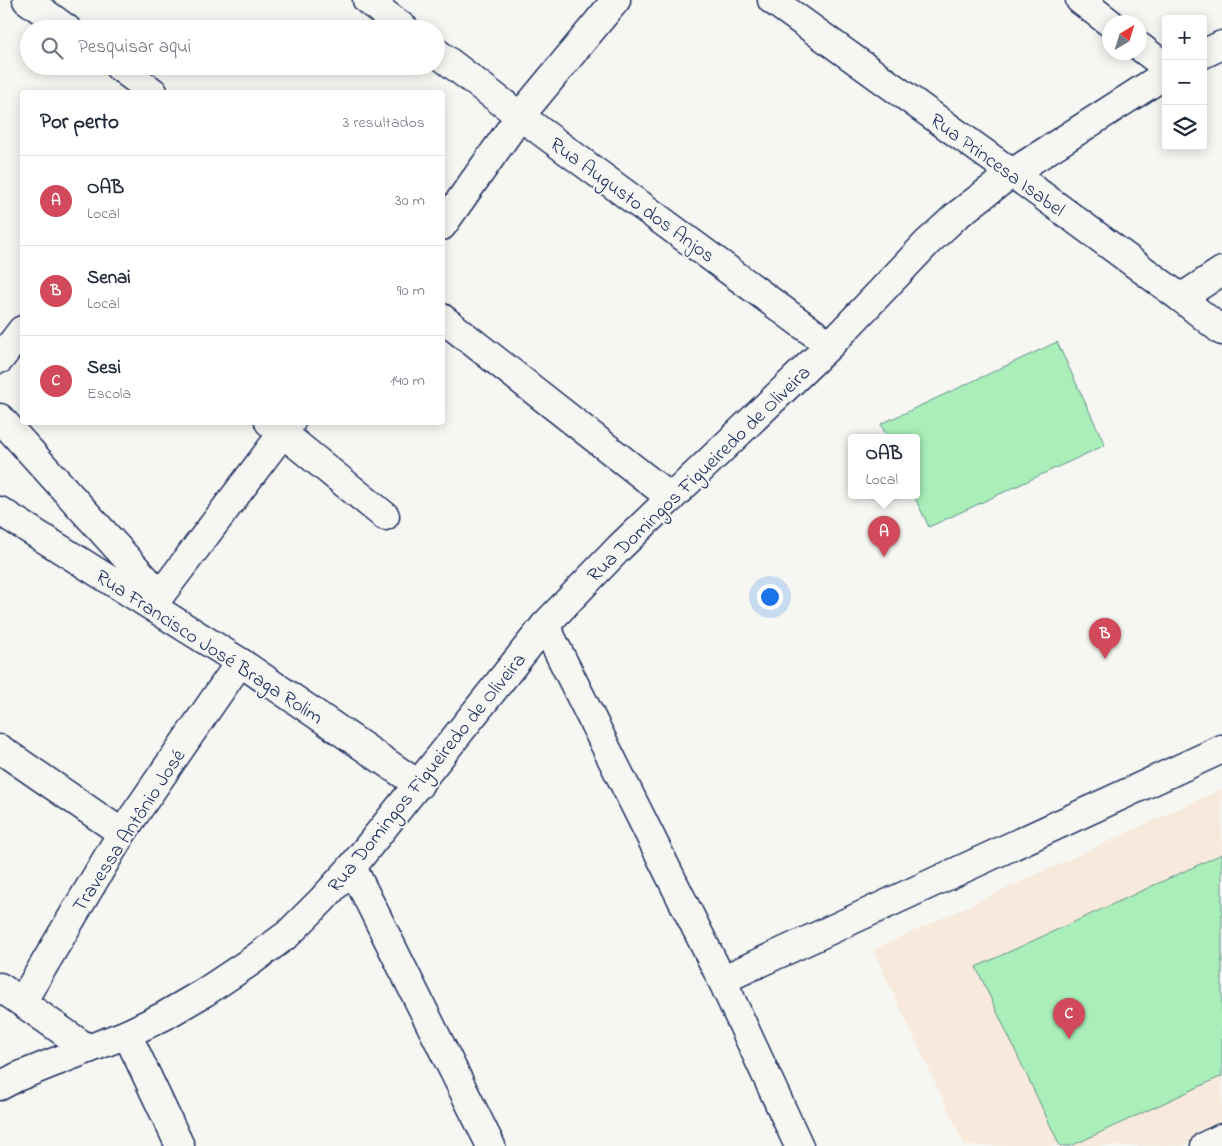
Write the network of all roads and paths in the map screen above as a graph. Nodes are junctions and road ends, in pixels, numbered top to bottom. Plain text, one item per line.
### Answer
1 (27, 0) edge
2 (367, 0) edge
3 (616, 0) edge
4 (772, 0) edge
5 (1080, 0) edge
6 (1102, 17) edge
7 (54, 20) edge
8 (393, 20) edge
9 (1222, 45) edge
10 (1147, 52) edge
11 (1207, 52) edge
12 (445, 59) edge
13 (1162, 64) edge
14 (130, 75) edge
15 (1162, 77) edge
16 (150, 90) edge
17 (520, 116) junction
18 (1012, 173) junction
19 (445, 222) edge
20 (1222, 271) edge
21 (1181, 298) junction
22 (445, 320) edge
23 (1222, 331) edge
24 (830, 344) junction
25 (0, 418) edge
26 (281, 426) edge
27 (671, 498) junction
28 (0, 510) edge
29 (385, 516) dead end
30 (156, 601) junction
31 (545, 625) junction
32 (240, 662) junction
33 (0, 749) edge
34 (1222, 749) edge
35 (418, 785) junction
36 (122, 833) junction
37 (352, 867) junction
38 (722, 980) junction
39 (11, 994) edge
40 (126, 1034) junction
41 (88, 1049) junction
42 (0, 1086) edge
43 (1222, 1138) edge
44 (180, 1146) edge
45 (492, 1146) edge
46 (799, 1146) edge
47 (1205, 1146) edge

1 - 7 street
2 - 8 street
3 - 17 street
4 - 18 street, Rua Princesa Isabel
5 - 6 street
9 - 11 street
10 - 13 street
12 - 17 street, Rua Augusto dos Anjos
14 - 16 street
15 - 18 street, Rua Domingos Figueiredo de Oliveira
17 - 19 street
17 - 24 street, Rua Augusto dos Anjos
18 - 21 street, Rua Princesa Isabel
18 - 24 street, Rua Domingos Figueiredo de Oliveira
20 - 21 street
21 - 23 street, Rua Princesa Isabel
22 - 27 street
24 - 27 street, Rua Domingos Figueiredo de Oliveira
25 - 30 street
26 - 29 street
26 - 30 street
27 - 31 street, Rua Domingos Figueiredo de Oliveira
28 - 30 street, Rua Francisco José Braga Rolim
30 - 32 street, Rua Francisco José Braga Rolim
31 - 35 street, Rua Domingos Figueiredo de Oliveira
31 - 38 street
32 - 35 street, Rua Francisco José Braga Rolim
32 - 36 street, Travessa Antônio José
33 - 36 street
34 - 38 street
35 - 37 street, Rua Domingos Figueiredo de Oliveira
36 - 39 street, Travessa Antônio José
37 - 40 street, Rua Domingos Figueiredo de Oliveira
37 - 45 street
38 - 46 street
39 - 41 street
40 - 41 street, Rua Domingos Figueiredo de Oliveira
40 - 44 street
41 - 42 street, Rua Domingos Figueiredo de Oliveira
43 - 47 street

